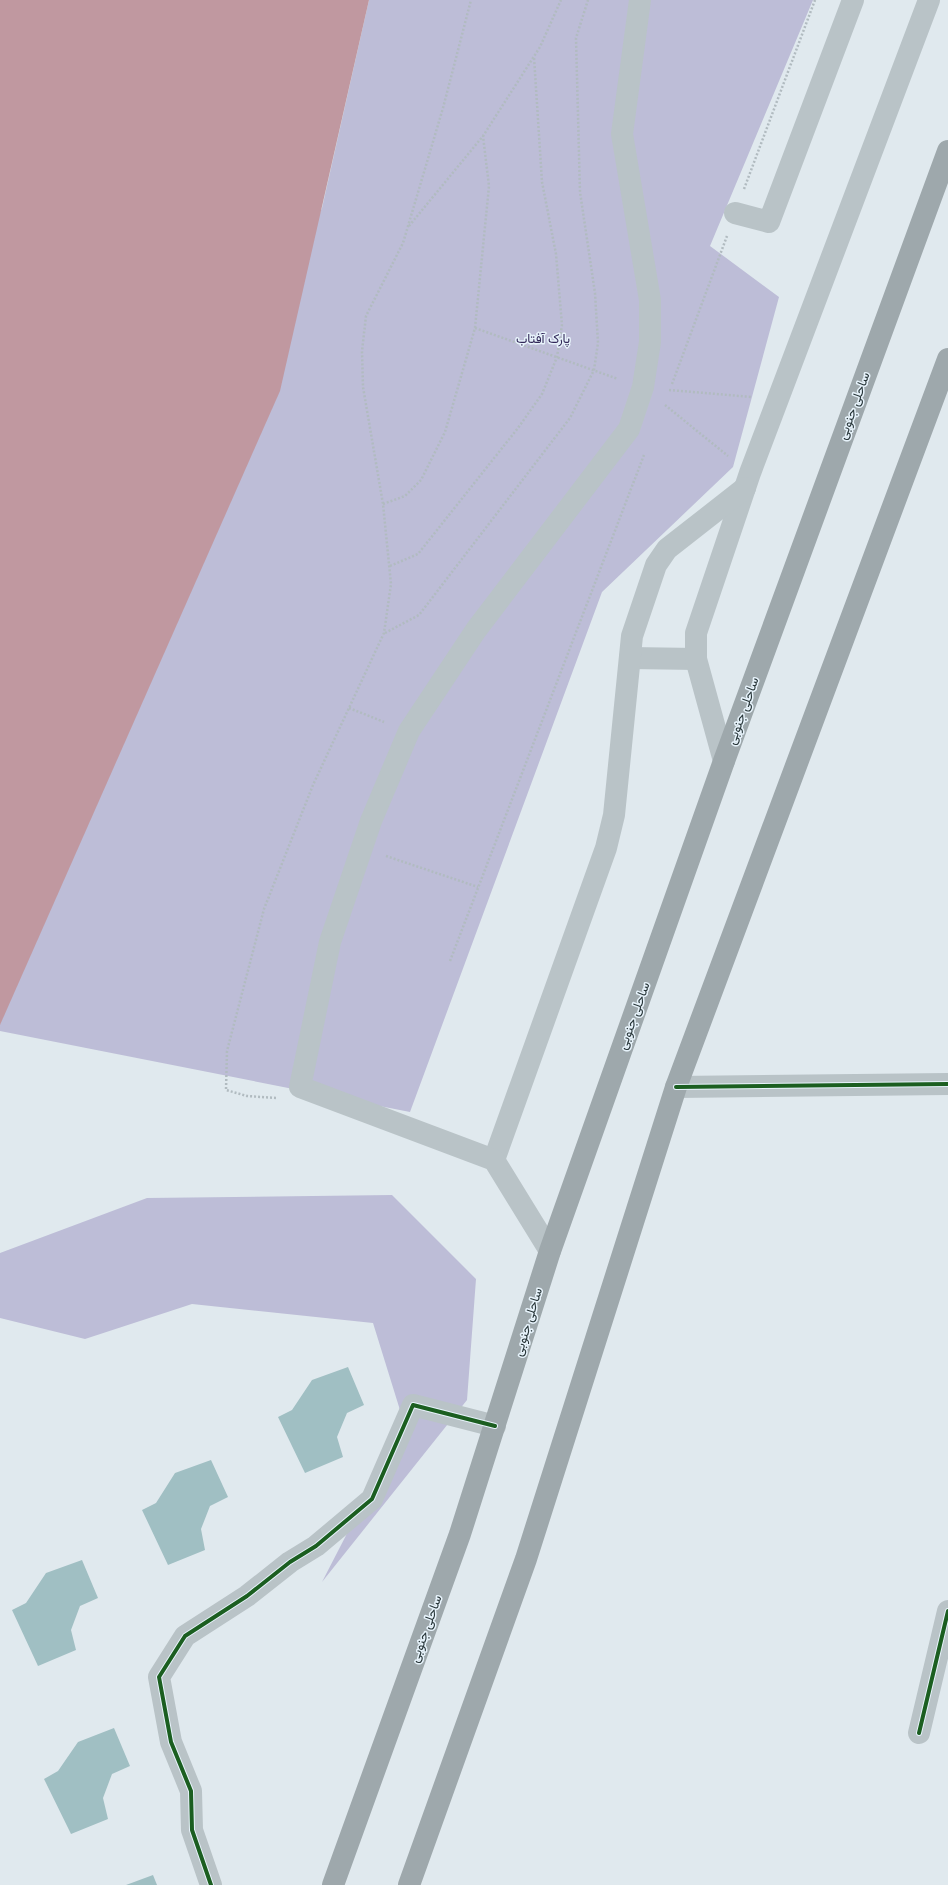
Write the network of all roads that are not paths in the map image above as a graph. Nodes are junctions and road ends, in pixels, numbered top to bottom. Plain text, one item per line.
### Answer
1 (640, 0) edge
2 (853, 0) edge
3 (929, 0) edge
4 (948, 151) edge
5 (735, 213) road end
6 (948, 359) edge
7 (748, 481) junction
8 (630, 658) junction
9 (696, 659) junction
10 (724, 761) junction
11 (948, 1084) edge
12 (676, 1087) junction
13 (494, 1160) junction
14 (550, 1251) junction
15 (495, 1426) junction
16 (948, 1611) edge
17 (920, 1733) dead end
18 (211, 1885) edge
19 (333, 1885) edge
20 (409, 1885) edge

1 - 13 street
2 - 5 street
3 - 7 street
4 - 10 main road, ساحلی جنوبی
6 - 12 main road
7 - 8 street
7 - 9 street
8 - 9 street
8 - 13 street
9 - 10 street
10 - 14 main road, ساحلی جنوبی
11 - 12 street
12 - 20 main road
13 - 14 street
14 - 15 main road, ساحلی جنوبی
15 - 18 street
15 - 19 main road, ساحلی جنوبی
16 - 17 street

